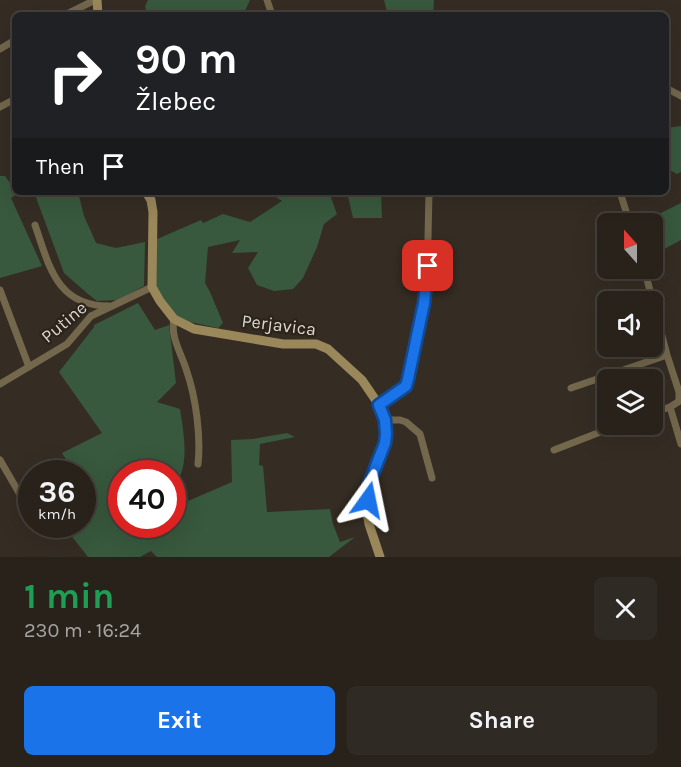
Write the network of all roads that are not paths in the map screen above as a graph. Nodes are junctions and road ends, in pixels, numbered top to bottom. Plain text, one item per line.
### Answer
1 (96, 0) edge
2 (71, 12) edge
3 (148, 195) edge
4 (429, 195) edge
5 (621, 195) edge
6 (627, 213) edge
7 (34, 225) dead end
8 (647, 279) edge
9 (152, 286) junction
10 (0, 290) edge
11 (113, 306) junction
12 (174, 319) junction
13 (667, 355) junction
14 (29, 367) junction
15 (0, 384) edge
16 (571, 387) dead end
17 (379, 405) junction
18 (670, 407) junction
19 (663, 409) edge
20 (385, 420) junction
21 (597, 433) edge
22 (681, 444) edge
23 (554, 450) dead end
24 (0, 460) edge
25 (198, 464) dead end
26 (432, 478) dead end
27 (18, 491) edge
28 (380, 557) edge

1 - 2 street
3 - 9 street
4 - 17 street
5 - 6 street
7 - 11 street
8 - 13 street
9 - 11 street, Putine
9 - 12 street
10 - 14 street, Putine
11 - 14 street, Putine
12 - 17 street, Perjavica
12 - 25 street
13 - 16 street
13 - 18 street
14 - 15 street, Putine
17 - 20 street, Perjavica
18 - 19 street
18 - 22 street
20 - 26 street
20 - 28 street, Perjavica
21 - 23 street
24 - 27 street

